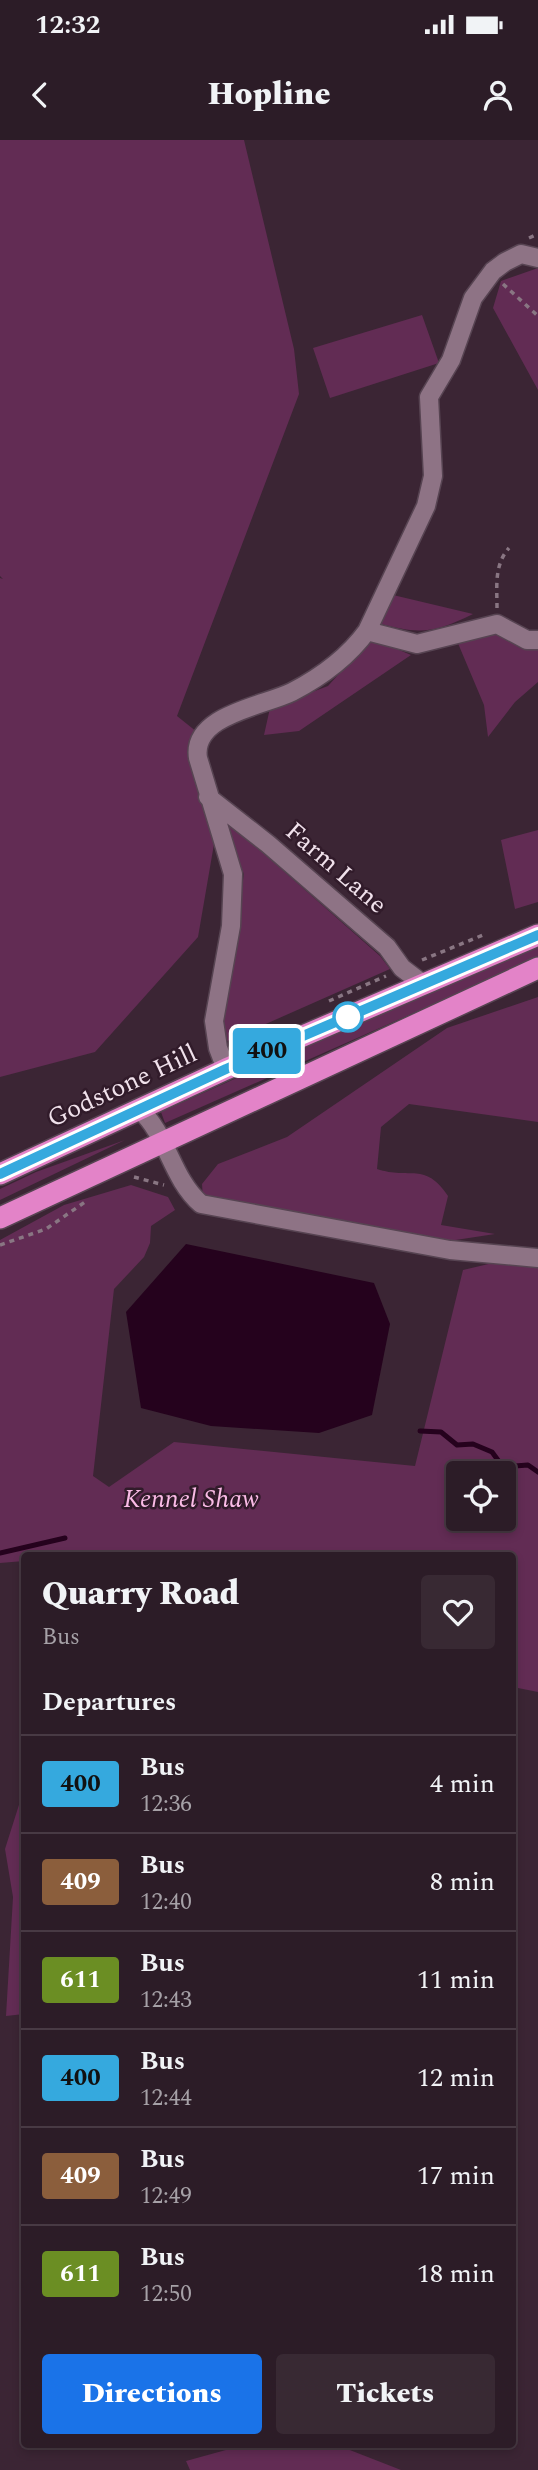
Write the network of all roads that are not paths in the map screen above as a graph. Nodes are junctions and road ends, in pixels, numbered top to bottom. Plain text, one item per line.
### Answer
1 (538, 258) edge
2 (367, 631) junction
3 (538, 640) edge
4 (208, 797) junction
5 (538, 936) edge
6 (538, 968) edge
7 (423, 984) junction
8 (226, 1069) junction
9 (139, 1109) junction
10 (163, 1140) junction
11 (0, 1174) edge
12 (0, 1217) edge
13 (538, 1258) edge

1 - 2 street
2 - 3 street
2 - 4 street
4 - 7 street, Farm Lane
4 - 8 street
5 - 7 highway, Godstone Hill
6 - 10 highway
7 - 8 highway, Godstone Hill
8 - 9 highway, Godstone Hill
9 - 10 street
9 - 11 highway, Godstone Hill
10 - 12 highway
10 - 13 street

